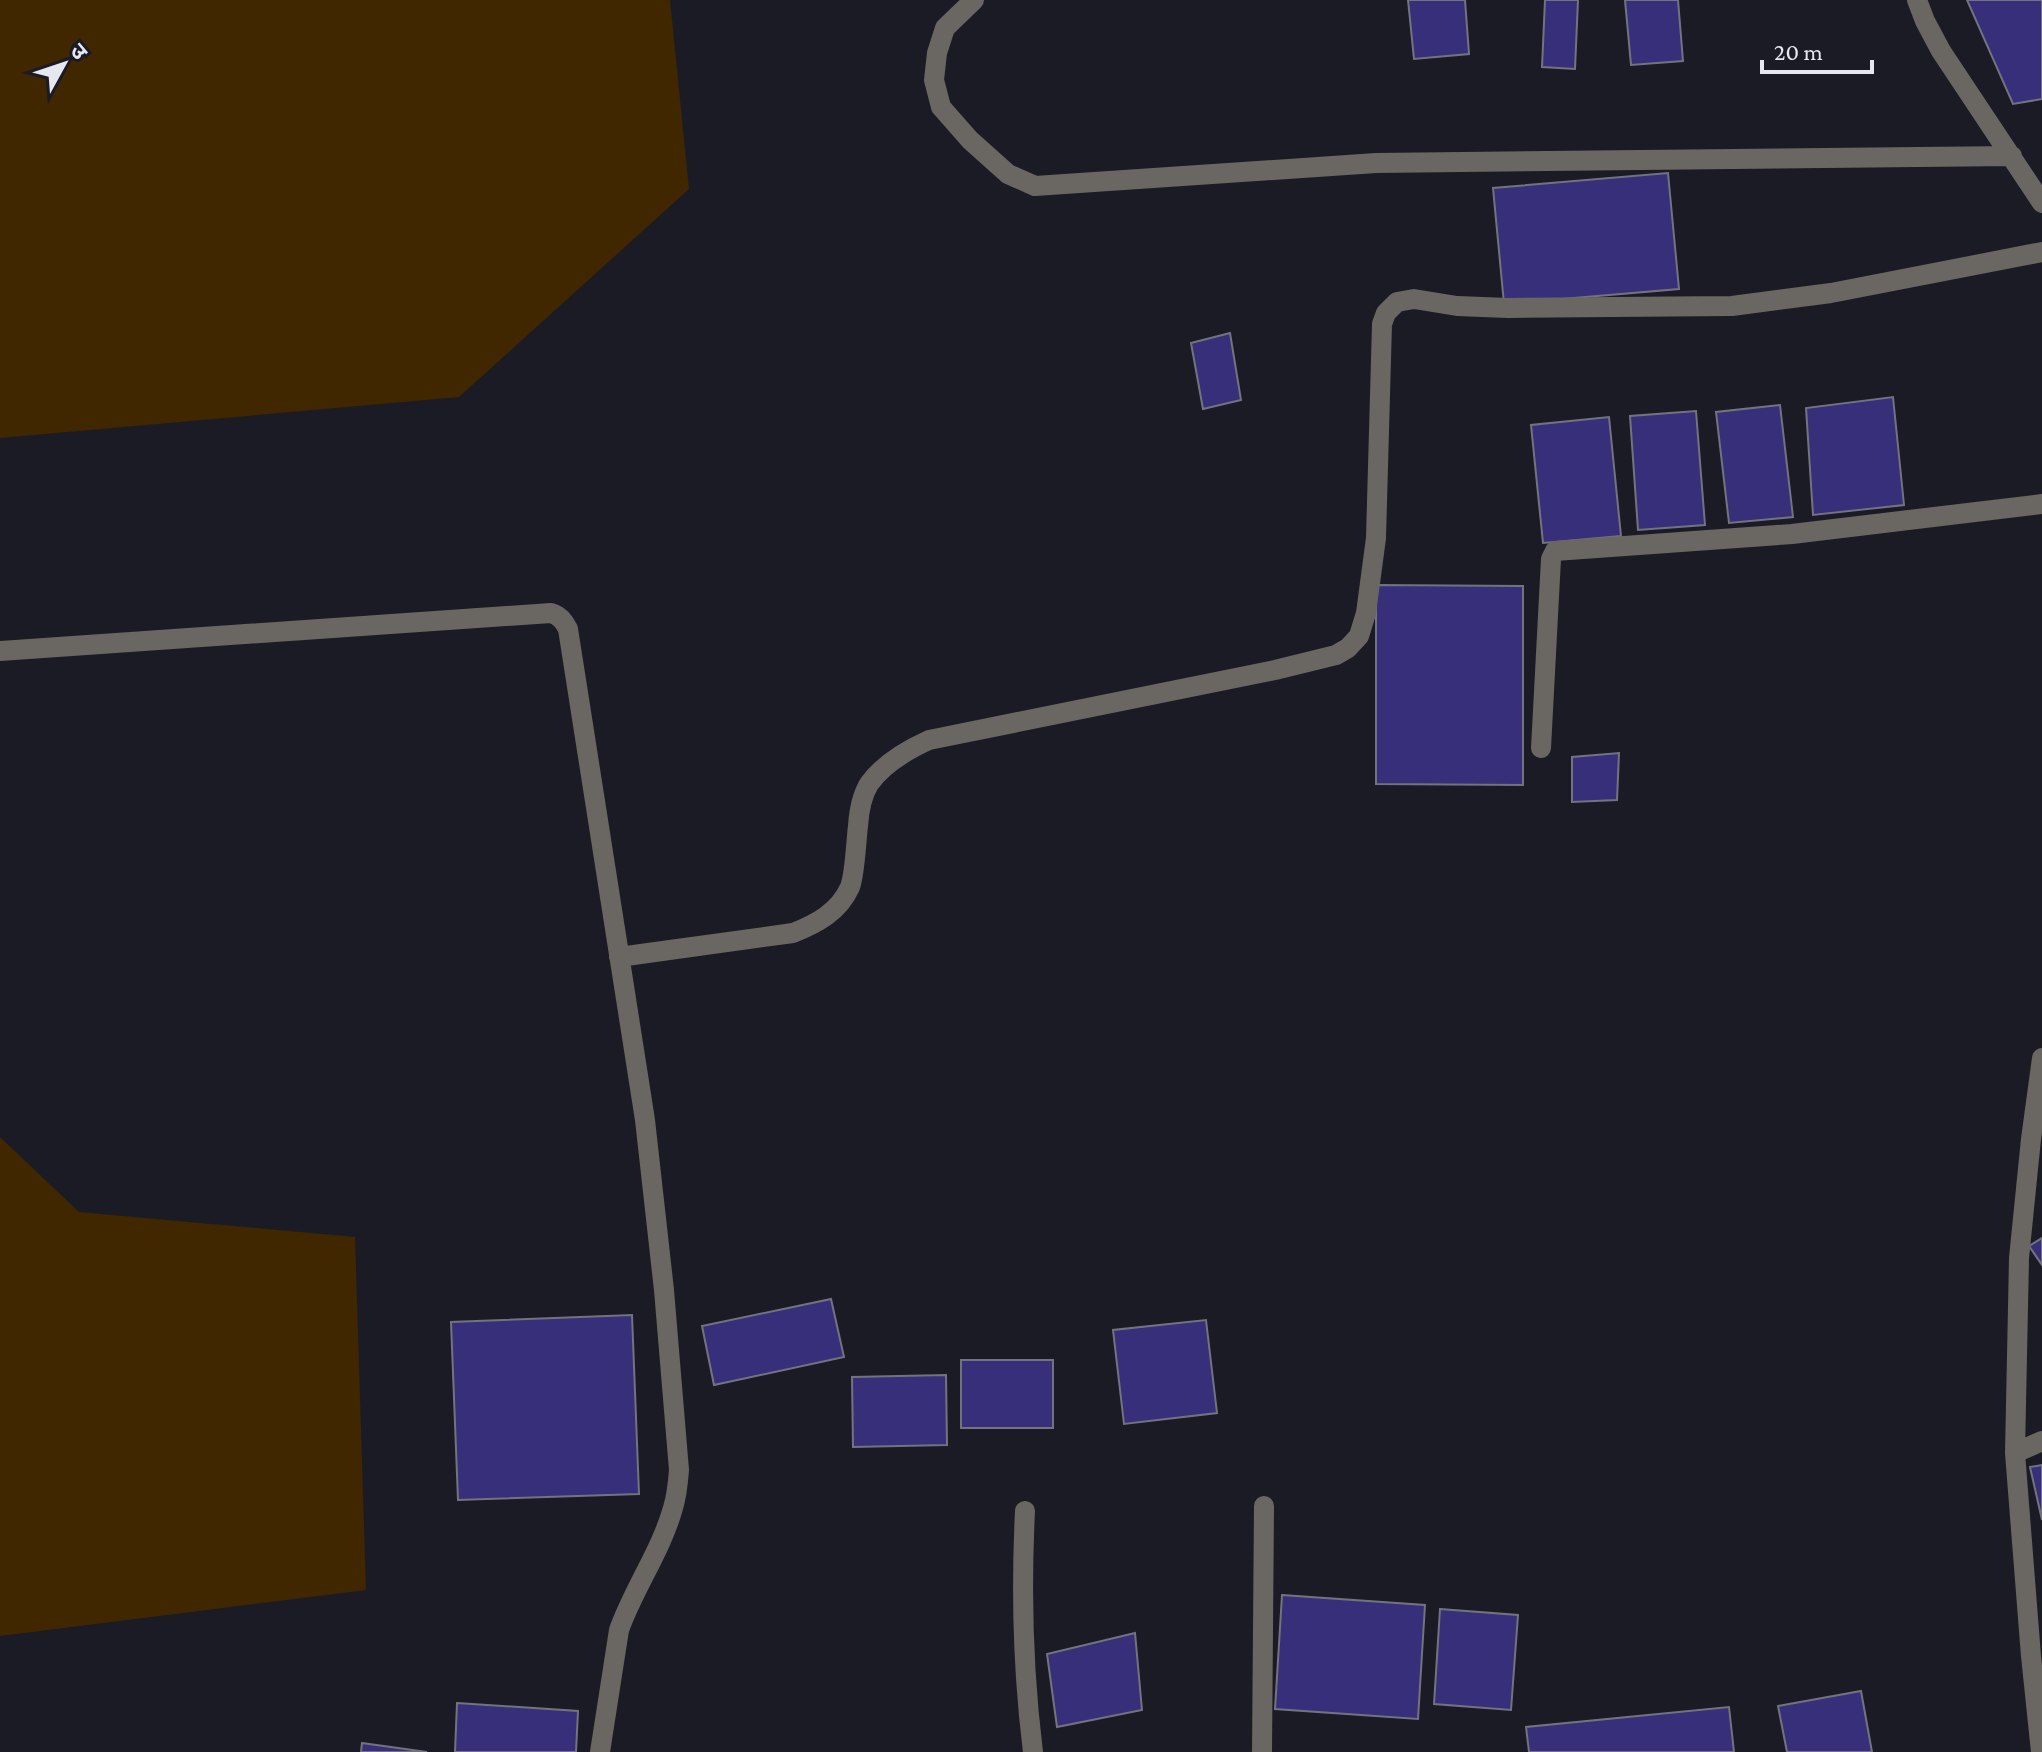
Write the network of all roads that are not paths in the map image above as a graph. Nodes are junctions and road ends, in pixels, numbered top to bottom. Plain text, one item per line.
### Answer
1 (974, 0) edge
2 (1917, 0) edge
3 (2012, 156) junction
4 (2042, 203) edge
5 (2042, 252) edge
6 (2042, 504) edge
7 (0, 651) edge
8 (1541, 748) dead end
9 (619, 957) junction
10 (2042, 1058) edge
11 (2042, 1441) edge
12 (2015, 1453) junction
13 (1264, 1506) dead end
14 (1025, 1511) dead end
15 (600, 1752) edge
16 (1033, 1752) edge
17 (1262, 1752) edge
18 (2041, 1752) edge

1 - 3 street
2 - 3 street
3 - 4 street
5 - 9 street
6 - 8 street
7 - 9 street
9 - 15 street
10 - 12 street
11 - 12 street
12 - 18 street
13 - 17 street
14 - 16 street

